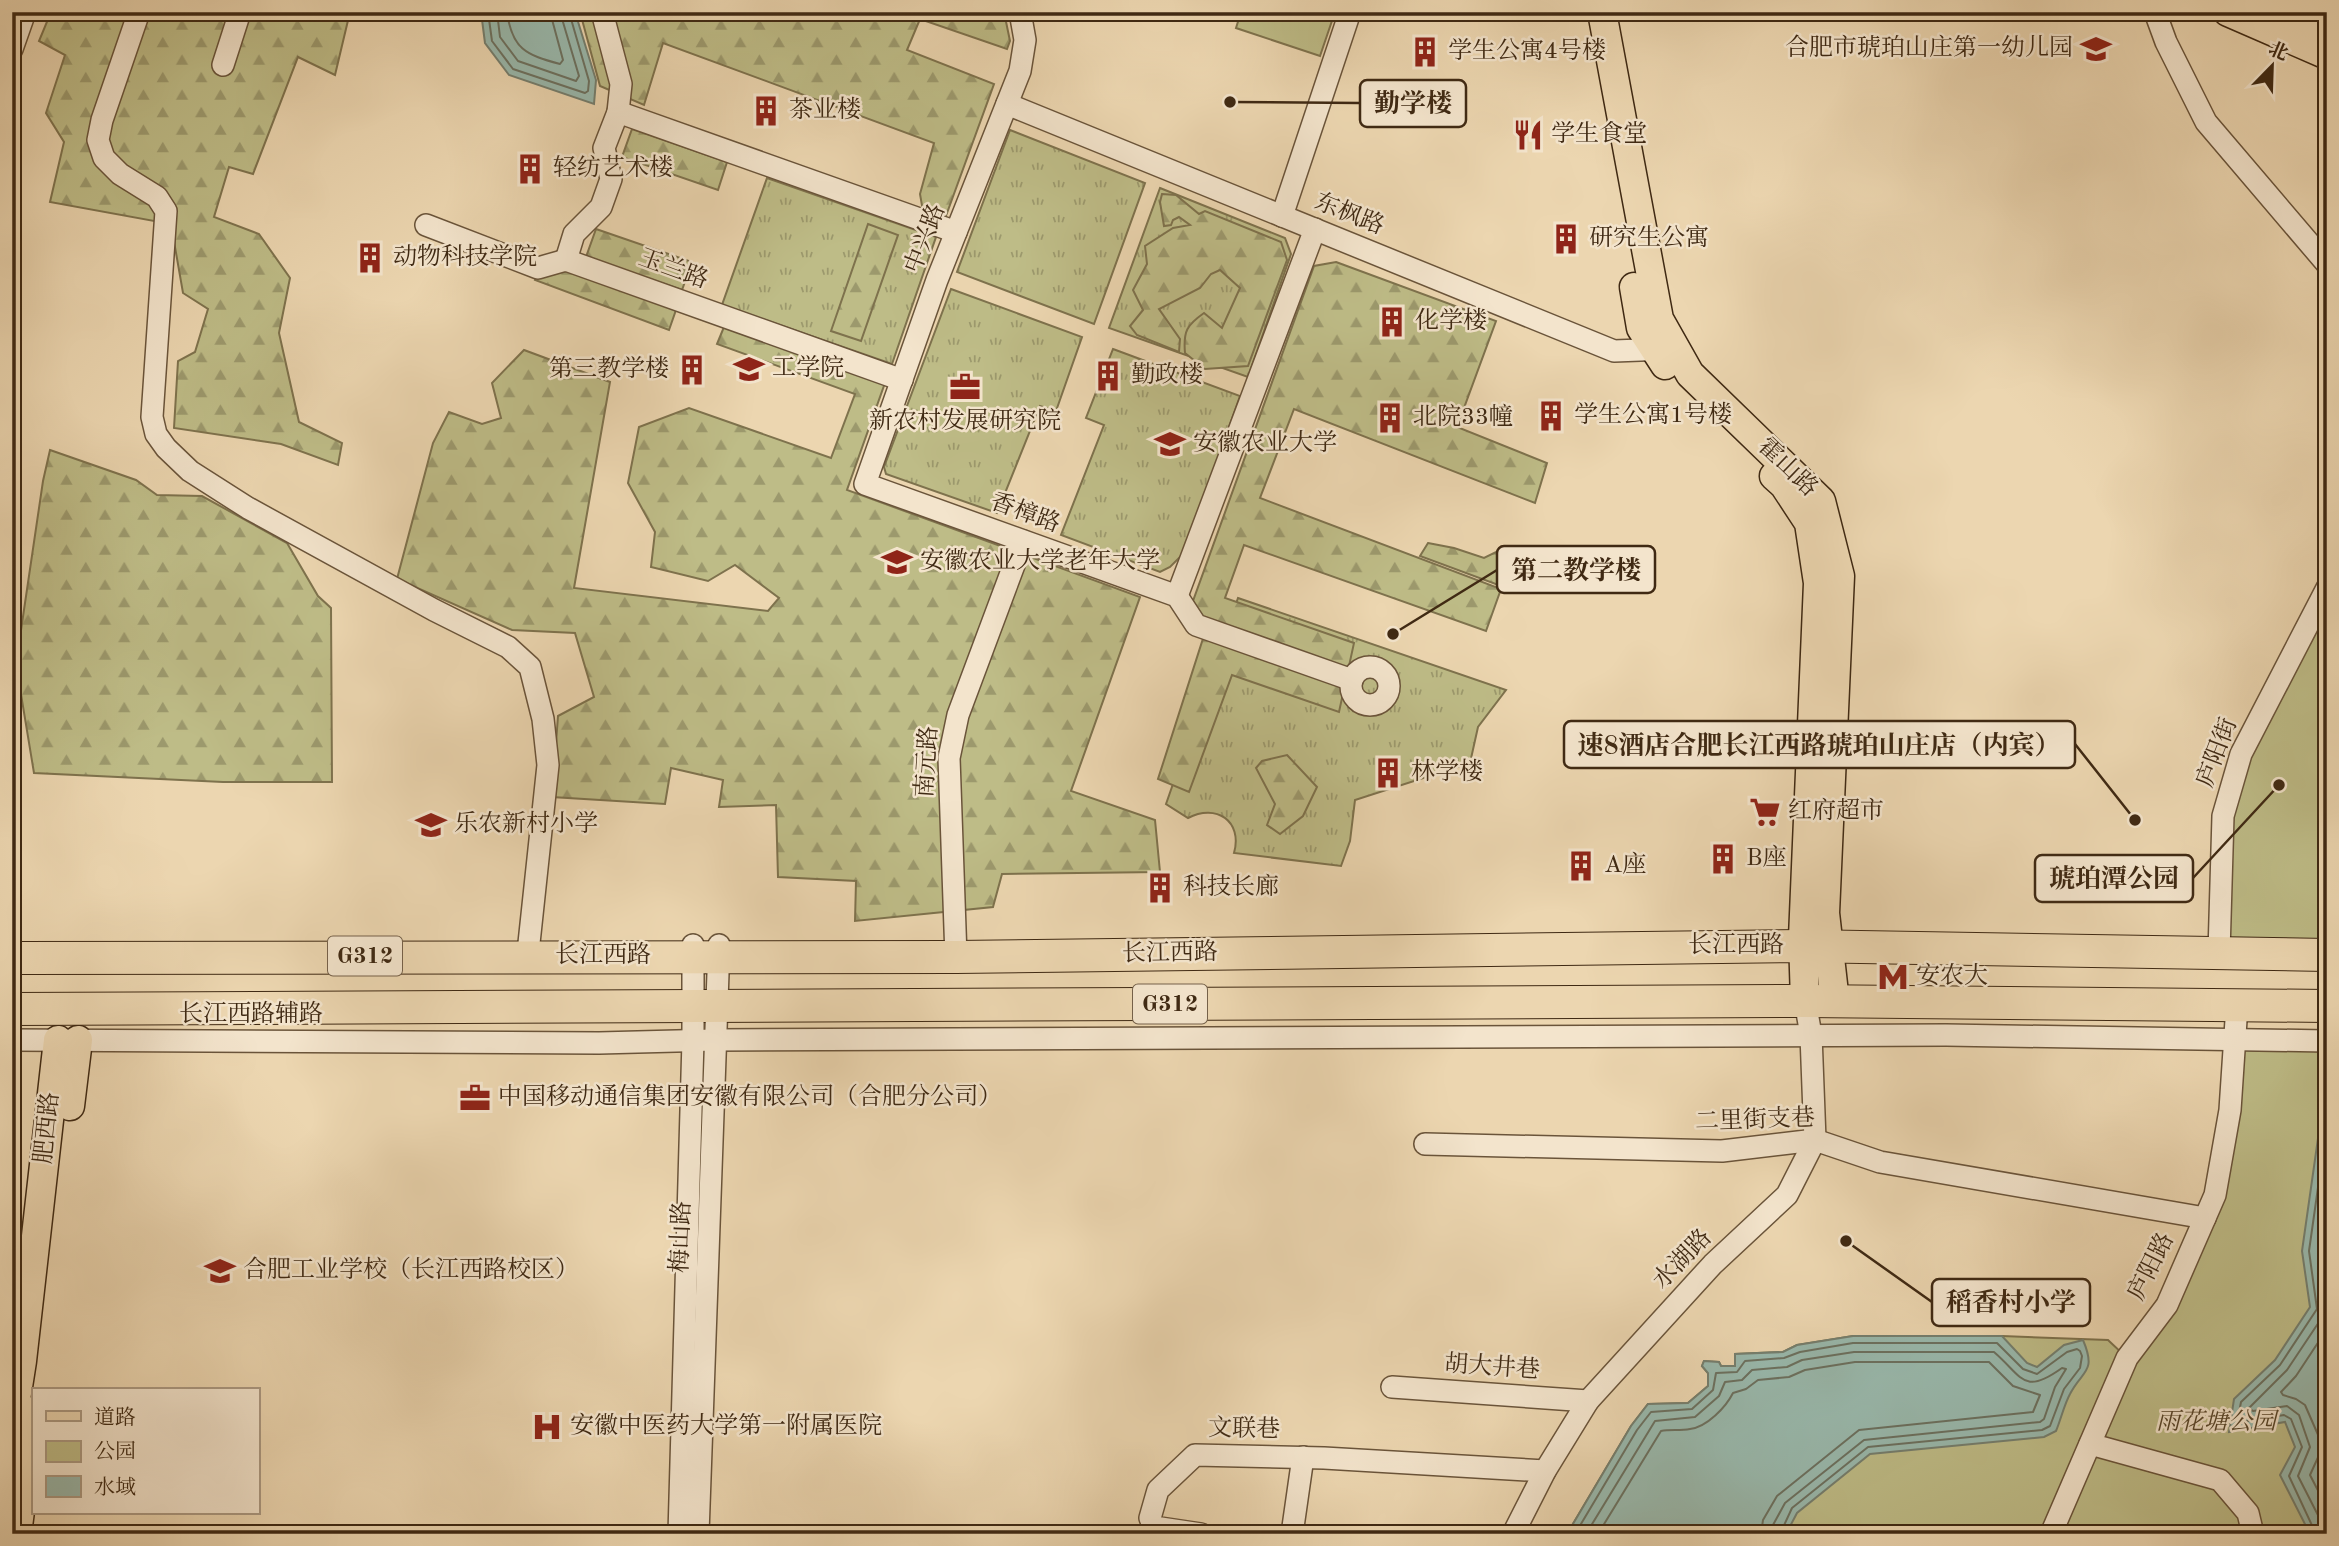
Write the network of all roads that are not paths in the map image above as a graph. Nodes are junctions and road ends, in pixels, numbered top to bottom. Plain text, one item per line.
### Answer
1 (25, 12) edge
2 (139, 12) edge
3 (240, 12) edge
4 (602, 12) edge
5 (1020, 12) edge
6 (1350, 12) edge
7 (1585, 12) edge
8 (1602, 12) edge
9 (2155, 12) edge
10 (2228, 12) edge
11 (2283, 12) edge
12 (2327, 31) edge
13 (12, 49) edge
14 (2327, 55) edge
15 (223, 65) dead end
16 (1007, 104) junction
17 (618, 112) junction
18 (1282, 216) junction
19 (426, 225) dead end
20 (1315, 229) junction
21 (956, 232) junction
22 (566, 260) junction
23 (2327, 264) edge
24 (1665, 349) junction
25 (902, 380) junction
26 (865, 484) joint
27 (1023, 541) junction
28 (2327, 588) edge
29 (1177, 596) junction
30 (1352, 680) dead end
31 (1815, 942) junction
32 (12, 943) edge
33 (529, 943) junction
34 (2327, 944) edge
35 (2219, 948) junction
36 (706, 949) junction
37 (956, 949) junction
38 (2327, 955) edge
39 (12, 958) edge
40 (1820, 1002) junction
41 (2237, 1005) junction
42 (2327, 1006) edge
43 (704, 1007) junction
44 (12, 1009) edge
45 (1811, 1035) junction
46 (12, 1040) edge
47 (68, 1040) junction
48 (715, 1040) junction
49 (693, 1041) junction
50 (2234, 1041) junction
51 (2327, 1041) edge
52 (1815, 1140) junction
53 (1425, 1144) dead end
54 (2205, 1218) junction
55 (1392, 1387) dead end
56 (36, 1388) edge
57 (1588, 1401) junction
58 (32, 1418) edge
59 (12, 1425) edge
60 (2090, 1444) junction
61 (1303, 1457) junction
62 (1545, 1471) junction
63 (17, 1534) edge
64 (679, 1534) edge
65 (698, 1534) edge
66 (1201, 1534) edge
67 (1292, 1534) edge
68 (1513, 1534) edge
69 (2051, 1534) edge
70 (2253, 1534) edge

1 - 13 street
2 - 33 street
3 - 15 street
4 - 17 street
5 - 16 street, 中兴路
6 - 18 street
7 - 24 main road, 霍山路
8 - 24 main road, 霍山路
9 - 23 street
10 - 14 main road
11 - 12 main road
16 - 18 street, 东枫路
16 - 21 street, 中兴路
17 - 21 street
17 - 22 street
18 - 20 street, 东枫路
19 - 22 street, 玉兰路
20 - 24 street, 东枫路
20 - 29 street
21 - 25 street, 中兴路
22 - 25 street, 玉兰路
24 - 31 main road, 霍山路
25 - 26 street, 中兴路
26 - 27 street, 香樟路
27 - 29 street, 香樟路
27 - 37 street, 南元路
28 - 35 street, 庐阳街
29 - 30 street
31 - 35 highway, 长江西路 / G312
31 - 37 highway, 长江西路 / G312
31 - 40 main road, 霍山路
32 - 33 street
33 - 36 street
34 - 35 street
35 - 38 highway, 长江西路 / G312
36 - 37 highway, 长江西路 / G312
36 - 39 highway, 长江西路 / G312
36 - 43 street, 梅山路
40 - 41 highway, 长江西路 / G312
40 - 43 highway, 长江西路 / G312
40 - 45 street, 水湖路
41 - 42 highway, 长江西路 / G312
41 - 50 street, 庐阳路
43 - 44 highway, 长江西路 / G312
43 - 48 street, 梅山路
43 - 49 street, 梅山路
45 - 48 street, 长江西路辅路
45 - 50 street, 长江西路辅路
45 - 52 street, 水湖路
46 - 47 street, 长江西路辅路
47 - 49 street, 长江西路辅路
47 - 56 main road, 肥西路
47 - 59 main road, 肥西路
48 - 49 street, 长江西路辅路
48 - 65 street, 梅山路
49 - 64 street, 梅山路
50 - 51 street, 长江西路辅路
50 - 54 street, 庐阳路
52 - 53 street, 二里街支巷
52 - 54 street, 二里街支巷
52 - 57 street, 水湖路
54 - 60 street, 庐阳路
55 - 57 street, 胡大井巷
57 - 62 street, 水湖路
58 - 63 main road
60 - 69 street, 庐阳路
60 - 70 street
61 - 62 street, 文联巷
61 - 66 street, 文联巷
61 - 67 street, 文联巷
62 - 68 street, 水湖路

